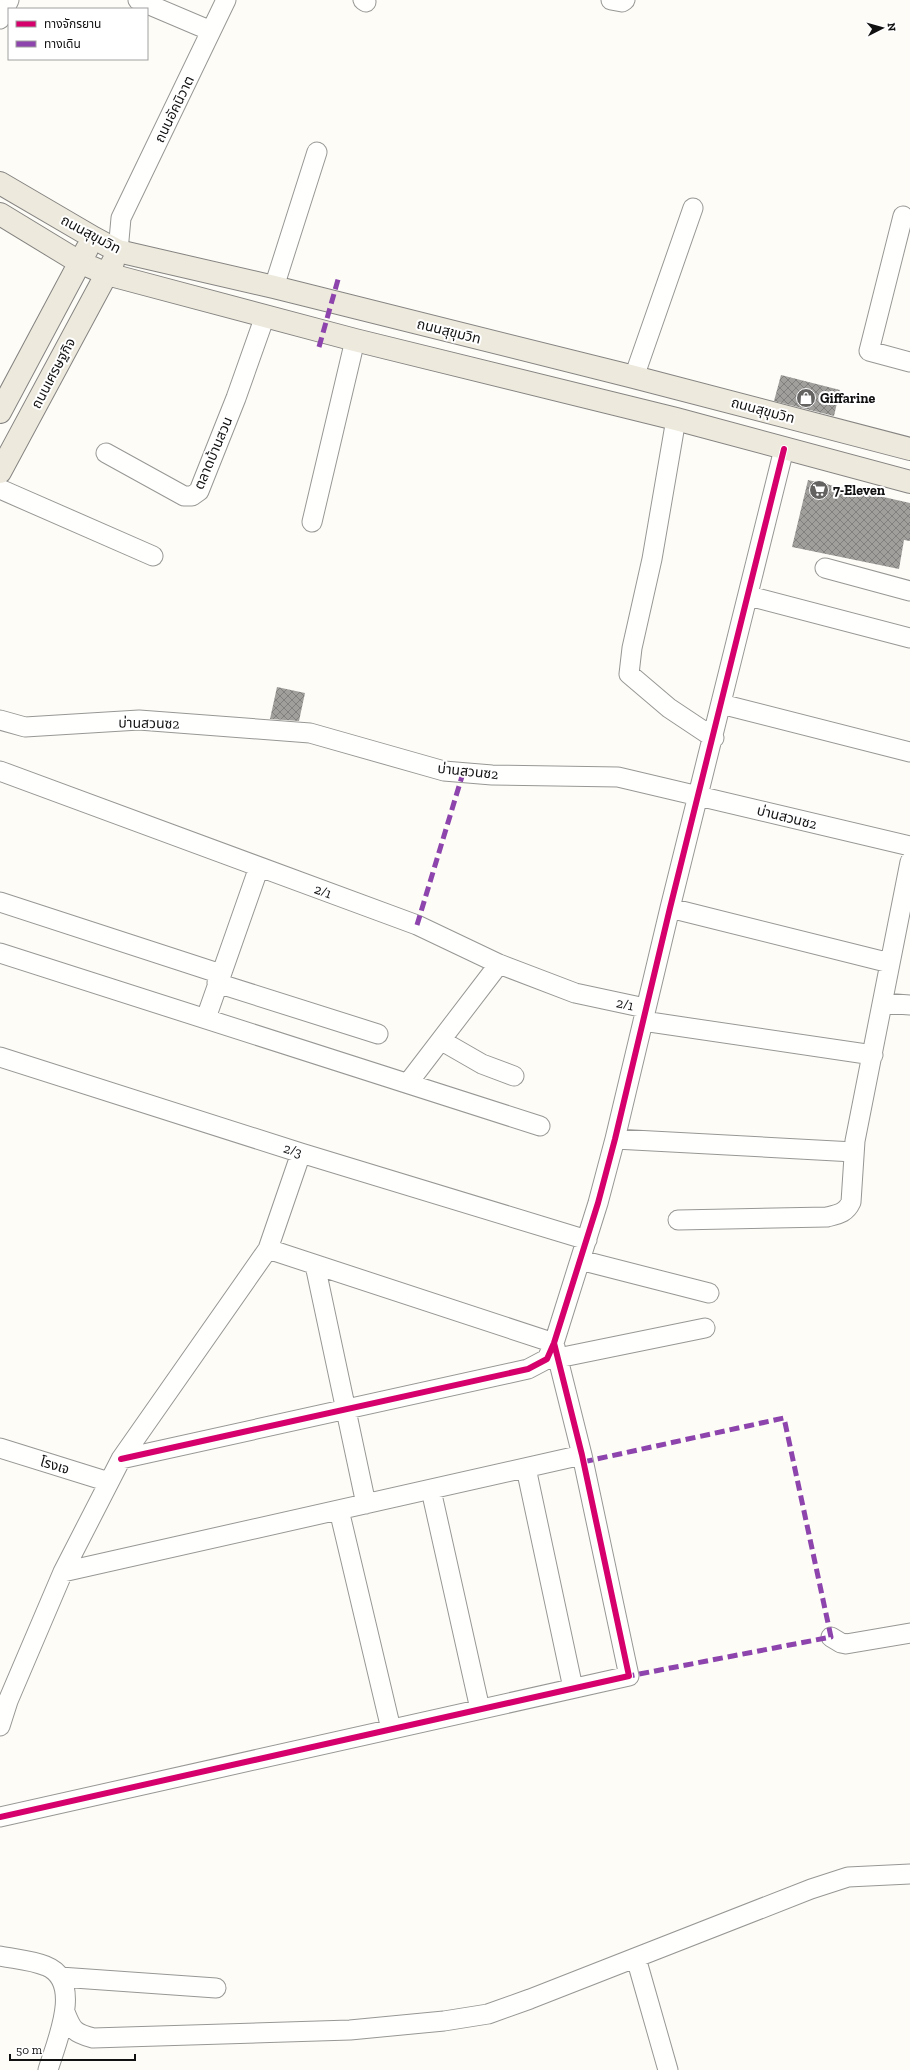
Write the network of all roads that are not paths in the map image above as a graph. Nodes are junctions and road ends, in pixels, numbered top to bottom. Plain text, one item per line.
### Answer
1 (8, 0) edge
2 (138, 0) edge
3 (226, 0) edge
4 (611, 0) edge
5 (625, 0) edge
6 (0, 19) edge
7 (211, 31) junction
8 (317, 152) dead end
9 (0, 183) edge
10 (693, 208) dead end
11 (0, 214) edge
12 (903, 216) dead end
13 (121, 218) junction
14 (94, 238) junction
15 (118, 251) junction
16 (79, 262) junction
17 (107, 274) junction
18 (274, 287) junction
19 (265, 316) junction
20 (356, 340) junction
21 (910, 362) edge
22 (634, 377) junction
23 (0, 412) edge
24 (676, 419) junction
25 (784, 449) junction
26 (910, 449) edge
27 (106, 453) dead end
28 (0, 472) edge
29 (910, 482) edge
30 (0, 489) edge
31 (312, 522) dead end
32 (152, 556) dead end
33 (825, 568) dead end
34 (910, 591) edge
35 (749, 596) junction
36 (910, 638) edge
37 (721, 704) junction
38 (0, 720) edge
39 (714, 738) junction
40 (910, 752) edge
41 (0, 771) edge
42 (698, 795) junction
43 (910, 846) edge
44 (910, 862) edge
45 (259, 867) junction
46 (0, 902) edge
47 (670, 908) junction
48 (0, 953) edge
49 (890, 963) junction
50 (499, 964) junction
51 (219, 979) junction
52 (883, 1003) junction
53 (910, 1005) edge
54 (644, 1014) junction
55 (206, 1018) junction
56 (378, 1034) dead end
57 (442, 1041) junction
58 (873, 1055) junction
59 (0, 1057) edge
60 (514, 1076) dead end
61 (408, 1083) junction
62 (540, 1126) dead end
63 (615, 1139) junction
64 (854, 1152) junction
65 (301, 1153) junction
66 (678, 1220) dead end
67 (587, 1240) junction
68 (268, 1249) junction
69 (580, 1260) junction
70 (315, 1265) junction
71 (709, 1294) dead end
72 (705, 1328) dead end
73 (556, 1351) junction
74 (345, 1409) junction
75 (0, 1448) edge
76 (582, 1455) junction
77 (121, 1459) junction
78 (526, 1468) junction
79 (109, 1482) junction
80 (431, 1490) junction
81 (366, 1504) junction
82 (339, 1510) junction
83 (63, 1572) junction
84 (910, 1633) edge
85 (831, 1637) dead end
86 (573, 1688) junction
87 (480, 1709) junction
88 (0, 1726) edge
89 (391, 1729) junction
90 (0, 1817) edge
91 (910, 1874) edge
92 (0, 1956) edge
93 (636, 1958) junction
94 (60, 1977) junction
95 (216, 1988) dead end
96 (65, 2012) junction
97 (48, 2070) edge
98 (668, 2070) edge

1 - 6 street
2 - 7 street
3 - 7 street, ถนนอัคนิวาต
4 - 5 street
7 - 13 street, ถนนอัคนิวาต
8 - 18 street
9 - 14 main road, ถนนสุขุมวิท
10 - 22 street
11 - 16 main road, ถนนสุขุมวิท
12 - 21 street
13 - 14 street, ถนนอัคนิวาต
13 - 15 street, ถนนอัคนิวาต
14 - 15 main road, ถนนสุขุมวิท
14 - 16 main road, ถนนเศรษฐกิจ
15 - 17 main road, ถนนเศรษฐกิจ
15 - 18 main road, ถนนสุขุมวิท
16 - 17 main road, ถนนสุขุมวิท
16 - 23 main road, ถนนเศรษฐกิจ
17 - 19 main road, ถนนสุขุมวิท
17 - 28 main road, ถนนเศรษฐกิจ
18 - 22 main road, ถนนสุขุมวิท
19 - 20 main road, ถนนสุขุมวิท
19 - 27 street, ตลาดบ้านสวน
20 - 24 main road, ถนนสุขุมวิท
20 - 31 street
22 - 26 main road, ถนนสุขุมวิท
24 - 25 main road, ถนนสุขุมวิท
24 - 39 street
25 - 29 main road, ถนนสุขุมวิท
25 - 35 street
30 - 32 street
33 - 34 street
35 - 36 street
35 - 37 street
37 - 39 street
37 - 40 street
38 - 42 street, บ่านสวนซ2
39 - 42 street
41 - 45 street, 2/1
42 - 43 street, บ่านสวนซ2
42 - 47 street
44 - 49 street
45 - 50 street, 2/1
45 - 51 street
46 - 51 street
47 - 49 street
47 - 54 street
48 - 55 street
49 - 52 street
50 - 54 street, 2/1
50 - 57 street
51 - 55 street
51 - 56 street
52 - 53 street
52 - 58 street
54 - 58 street, 2/1
54 - 63 street
55 - 61 street
57 - 60 street
57 - 61 street
58 - 64 street
59 - 65 street, 2/3
61 - 62 street
63 - 64 street
63 - 67 street
64 - 66 street
65 - 67 street, 2/3
65 - 68 street
67 - 69 street
68 - 70 street
68 - 77 street
69 - 71 street
69 - 73 street
70 - 73 street
70 - 74 street
72 - 73 street
73 - 74 street
73 - 76 street
74 - 77 street
74 - 81 street
75 - 79 street, โรงเจ
76 - 78 street
76 - 86 street
77 - 79 street
78 - 80 street
78 - 86 street
79 - 83 street
80 - 81 street
80 - 87 street
81 - 82 street
82 - 83 street
82 - 89 street
83 - 88 street
84 - 85 street
86 - 87 street
87 - 89 street
89 - 90 street
91 - 93 street
92 - 94 street
93 - 96 street
93 - 98 street
94 - 95 street
94 - 96 street
96 - 97 street

